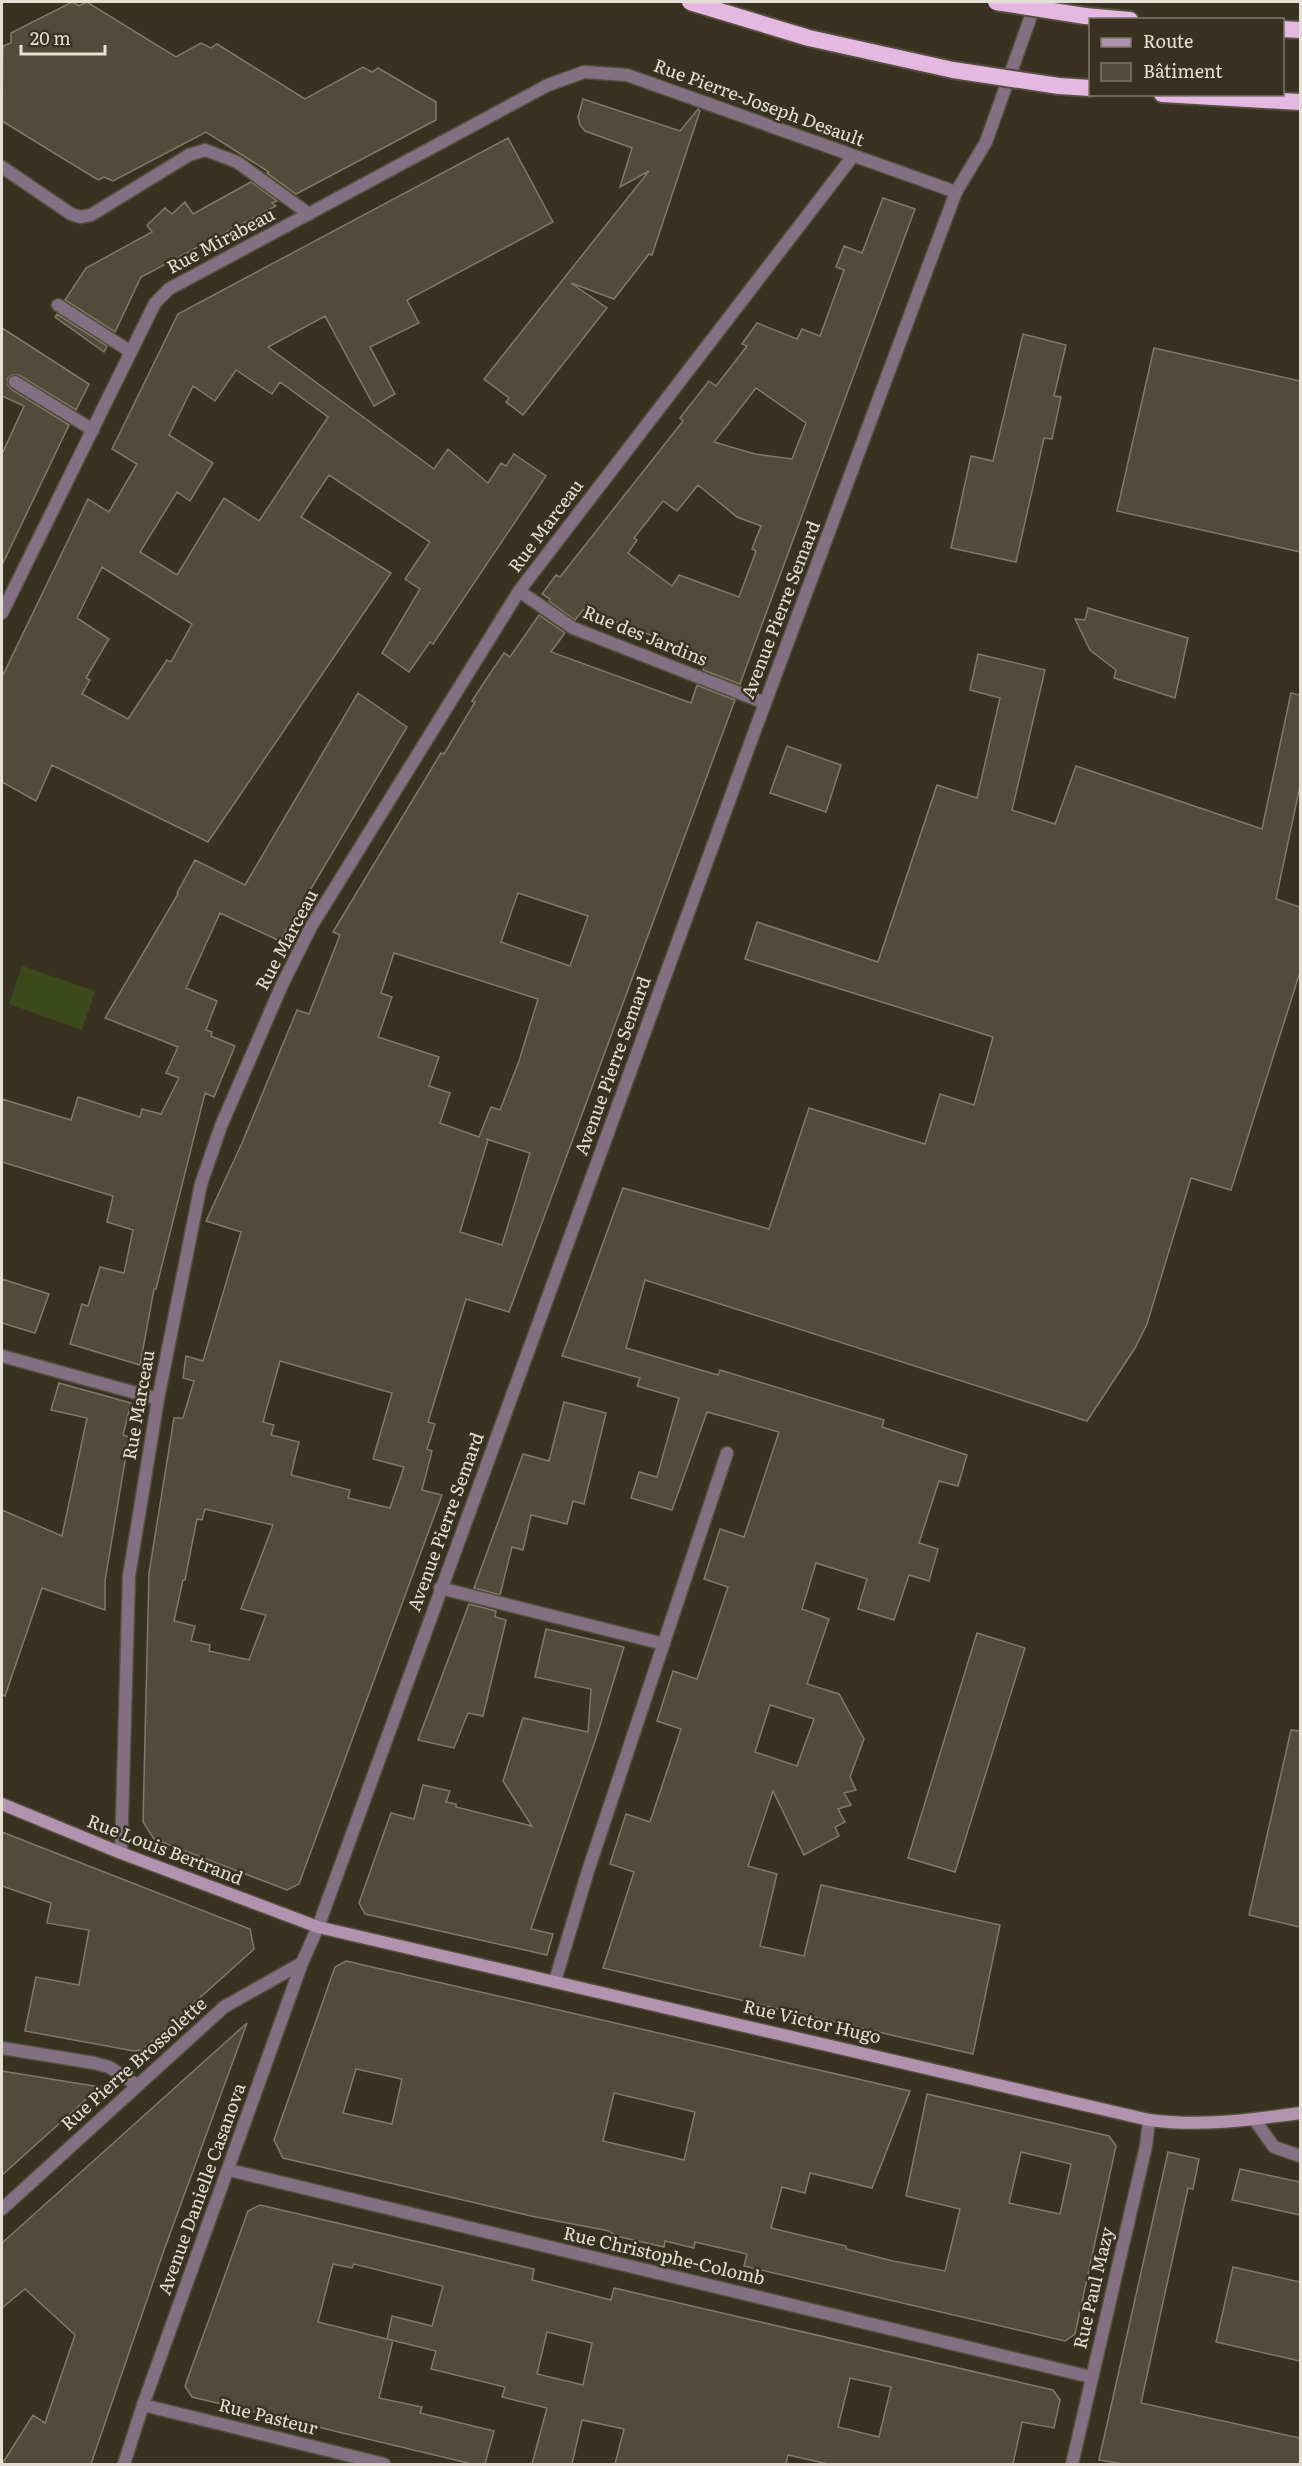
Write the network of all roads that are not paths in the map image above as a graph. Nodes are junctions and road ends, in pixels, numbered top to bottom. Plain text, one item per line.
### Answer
1 (690, 2) edge
2 (996, 2) edge
3 (1036, 2) edge
4 (1108, 18) edge
5 (1284, 29) edge
6 (1300, 30) edge
7 (548, 85) joint
8 (1089, 88) edge
9 (1196, 96) edge
10 (1300, 102) edge
11 (853, 156) junction
12 (2, 167) edge
13 (956, 192) junction
14 (309, 214) junction
15 (58, 305) dead end
16 (130, 352) junction
17 (15, 382) dead end
18 (93, 430) junction
19 (519, 591) junction
20 (2, 613) edge
21 (765, 703) junction
22 (2, 1356) edge
23 (158, 1399) junction
24 (727, 1453) dead end
25 (440, 1588) junction
26 (664, 1644) junction
27 (2, 1804) edge
28 (121, 1853) junction
29 (318, 1927) junction
30 (302, 1963) junction
31 (555, 1981) junction
32 (2, 2048) edge
33 (137, 2085) junction
34 (1300, 2113) edge
35 (1254, 2119) junction
36 (1149, 2120) junction
37 (1300, 2156) edge
38 (229, 2170) junction
39 (2, 2209) edge
40 (1092, 2377) junction
41 (142, 2405) junction
42 (124, 2464) edge
43 (384, 2464) edge
44 (1072, 2464) edge

1 - 8 highway, bridge
2 - 4 highway, bridge
3 - 13 street, Avenue Pierre Semard
5 - 6 highway
7 - 11 street, Rue Pierre-Joseph Desault
7 - 14 street, Rue Mirabeau
9 - 10 highway
11 - 13 street, Rue Pierre-Joseph Desault
11 - 19 street, Rue Marceau
12 - 14 street
13 - 21 street, Avenue Pierre Semard
14 - 16 street, Rue Mirabeau
15 - 16 street
16 - 18 street, Rue Mirabeau
17 - 18 street
18 - 20 street, Rue Mirabeau
19 - 21 street, Rue des Jardins
19 - 23 street, Rue Marceau
21 - 25 street, Avenue Pierre Semard
22 - 23 street
23 - 28 street, Rue Marceau
24 - 26 street
25 - 26 street
25 - 29 street, Avenue Pierre Semard
26 - 31 street
27 - 28 main road, Rue Louis Bertrand
28 - 29 main road, Rue Louis Bertrand
29 - 30 street, Avenue Danielle Casanova
29 - 31 main road, Rue Victor Hugo
30 - 33 street, Rue Pierre Brossolette
30 - 38 street, Avenue Danielle Casanova
31 - 36 main road, Rue Victor Hugo
32 - 33 street
33 - 39 street, Rue Pierre Brossolette
34 - 35 main road, Rue Victor Hugo
35 - 36 main road, Rue Victor Hugo
35 - 37 street
36 - 40 street, Rue Paul Mazy
38 - 40 street, Rue Christophe-Colomb
38 - 41 street, Avenue Danielle Casanova
40 - 44 street, Rue Paul Mazy
41 - 42 street, Avenue Danielle Casanova
41 - 43 street, Rue Pasteur

